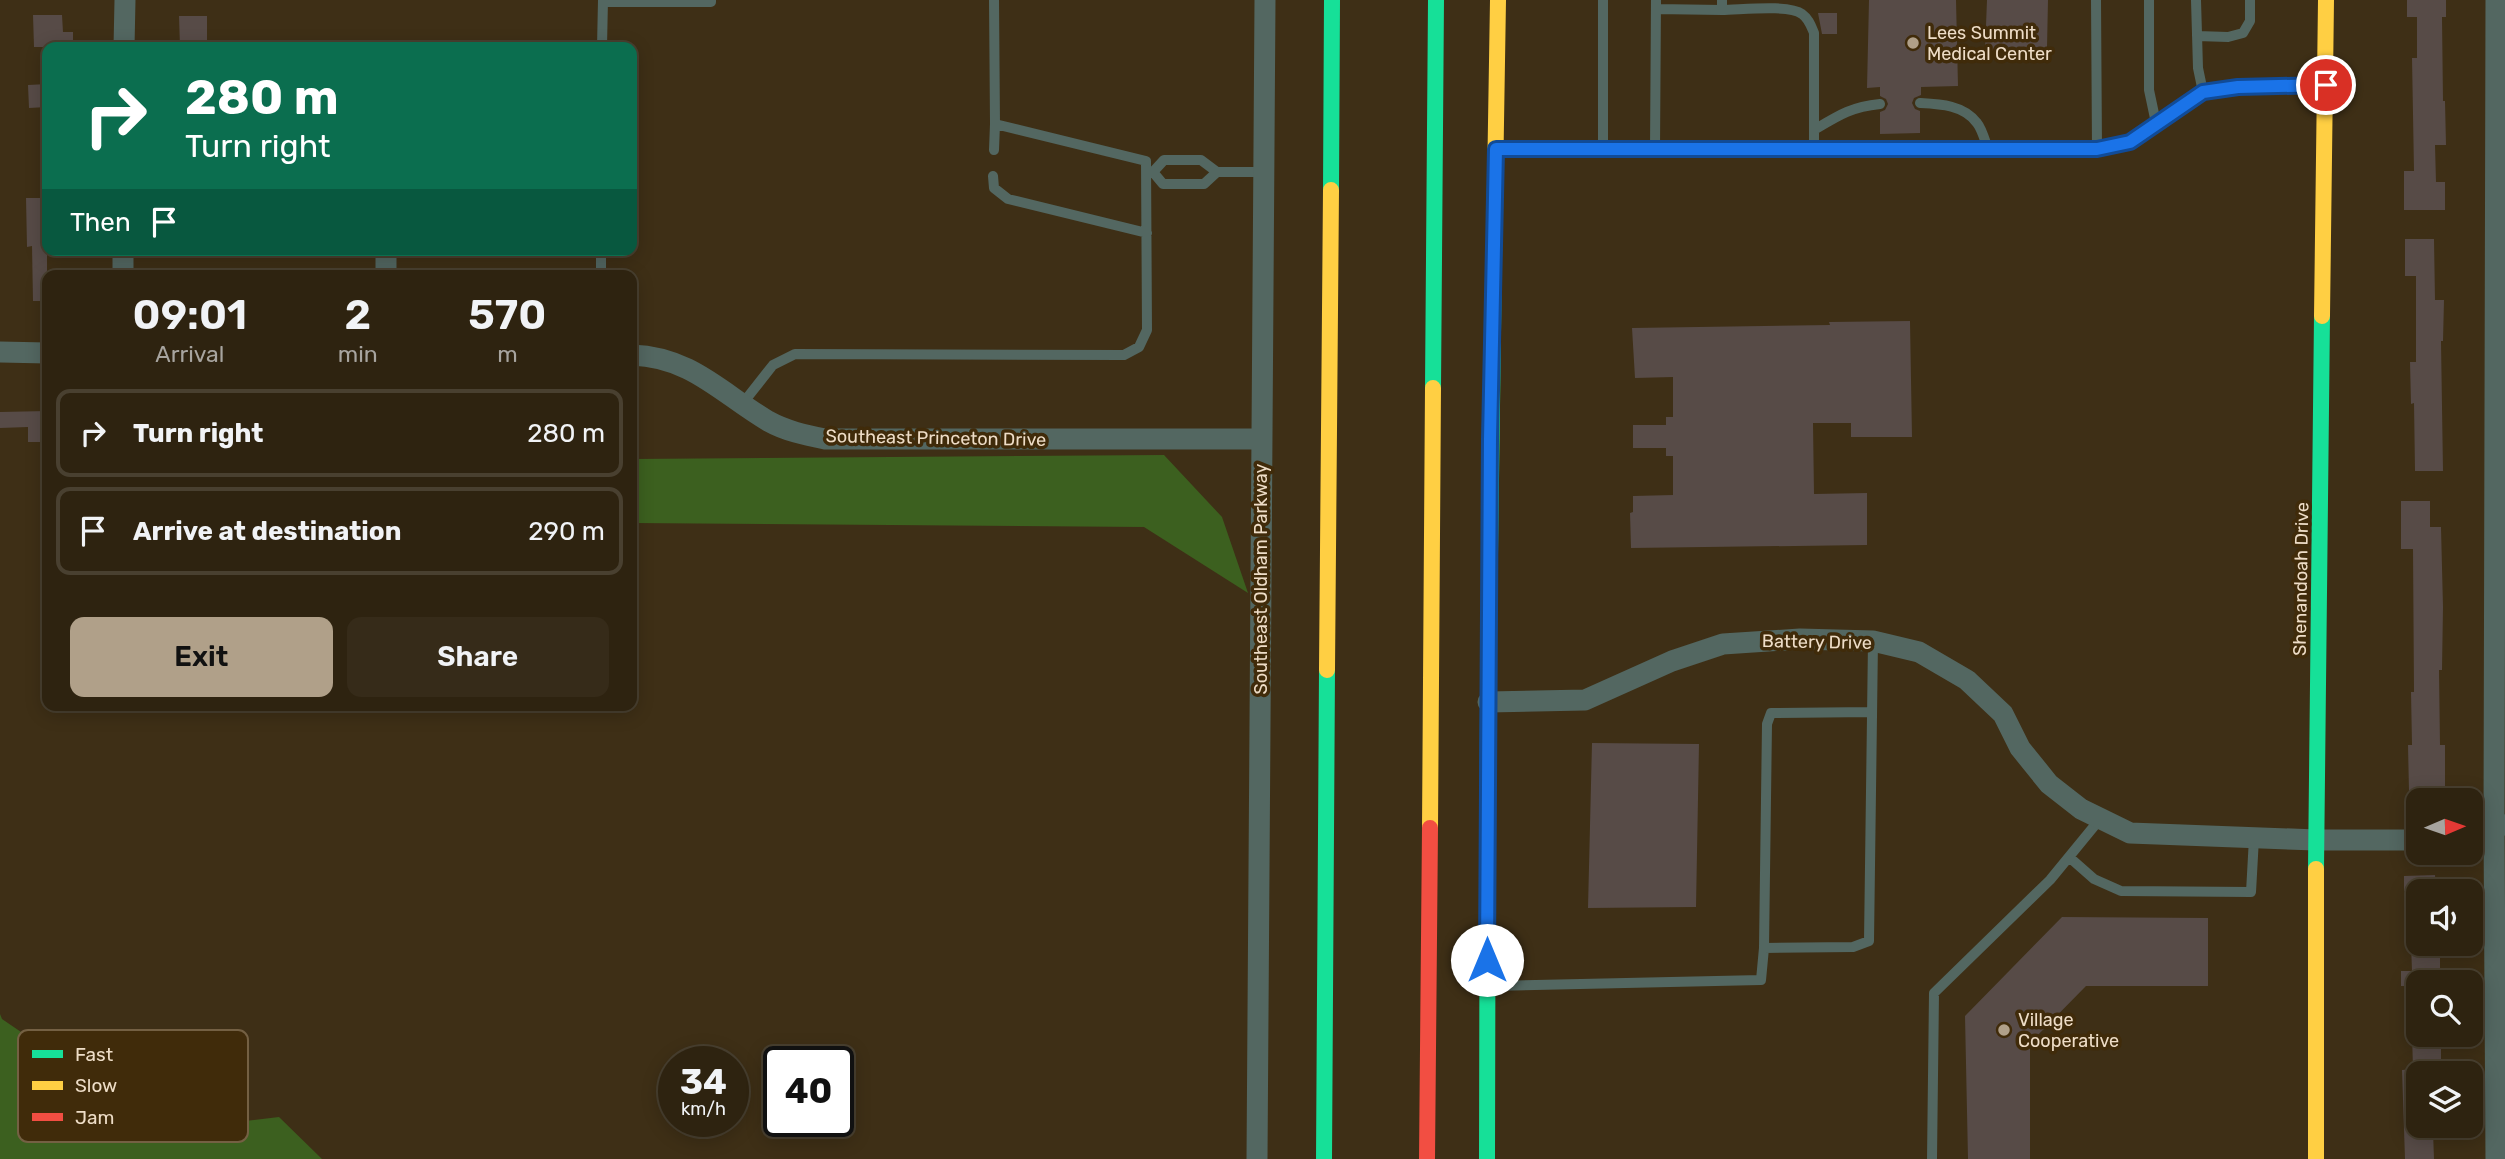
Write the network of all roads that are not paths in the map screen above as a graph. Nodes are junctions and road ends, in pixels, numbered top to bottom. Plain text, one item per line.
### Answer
1 (125, 0) edge
2 (711, 0) edge
3 (995, 0) edge
4 (1265, 0) edge
5 (1332, 0) edge
6 (1436, 0) edge
7 (1497, 0) edge
8 (1603, 0) edge
9 (2096, 0) edge
10 (2149, 0) edge
11 (2196, 0) edge
12 (2250, 0) edge
13 (2326, 0) edge
14 (2496, 0) edge
15 (603, 1) edge
16 (1656, 5) edge
17 (1722, 5) edge
18 (2197, 36) junction
19 (124, 42) edge
20 (602, 42) edge
21 (2326, 85) junction
22 (2203, 92) junction
23 (2500, 100) edge
24 (1920, 103) dead end
25 (1880, 104) dead end
26 (2156, 123) junction
27 (995, 124) junction
28 (1814, 131) junction
29 (1496, 149) junction
30 (1603, 149) junction
31 (1655, 149) junction
32 (1988, 149) junction
33 (2097, 149) junction
34 (994, 150) dead end
35 (1814, 151) junction
36 (1150, 172) junction
37 (1217, 172) junction
38 (1264, 172) junction
39 (993, 176) dead end
40 (1147, 233) junction
41 (0, 352) edge
42 (42, 353) edge
43 (637, 356) edge
44 (743, 402) junction
45 (1262, 439) junction
46 (1873, 641) junction
47 (1488, 702) junction
48 (1872, 712) junction
49 (2101, 819) junction
50 (2487, 828) edge
51 (2254, 838) junction
52 (2316, 840) junction
53 (2406, 840) edge
54 (2069, 857) junction
55 (1764, 948) junction
56 (1487, 986) junction
57 (1257, 1159) edge
58 (1324, 1159) edge
59 (1427, 1159) edge
60 (1487, 1159) edge
61 (1932, 1159) edge
62 (2316, 1159) edge
63 (2496, 1159) edge

1 - 19 street
2 - 15 lane
3 - 27 lane
4 - 38 street, Southeast Oldham Parkway
5 - 58 main road
6 - 59 main road
7 - 29 main road
8 - 30 lane
9 - 33 lane
10 - 26 lane
11 - 18 lane
12 - 18 lane
13 - 21 main road, Shenandoah Drive
14 - 23 street
15 - 20 lane
16 - 17 lane
16 - 31 lane
17 - 28 lane
18 - 22 lane
21 - 22 lane
21 - 52 main road, Shenandoah Drive
22 - 26 lane
23 - 50 street
24 - 32 lane
25 - 28 lane
26 - 33 lane
27 - 34 lane
27 - 36 lane
28 - 35 lane
29 - 30 lane
29 - 47 main road
30 - 31 lane
31 - 35 lane
32 - 33 lane
32 - 35 lane
36 - 37 lane
36 - 37 lane
36 - 40 lane
37 - 38 lane
38 - 45 street, Southeast Oldham Parkway
39 - 40 lane
40 - 44 lane
41 - 42 street
43 - 44 street, Southeast Princeton Drive
44 - 45 street, Southeast Princeton Drive
45 - 57 street, Southeast Oldham Parkway
46 - 47 street, Battery Drive
46 - 48 lane
46 - 49 street, Battery Drive
47 - 56 main road
48 - 55 lane
48 - 55 lane
49 - 51 street, Battery Drive
49 - 54 lane
50 - 63 street
51 - 52 street, Battery Drive
51 - 54 lane
52 - 53 street, Battery Drive
52 - 62 main road, Shenandoah Drive
54 - 61 lane
55 - 56 lane
56 - 60 main road

